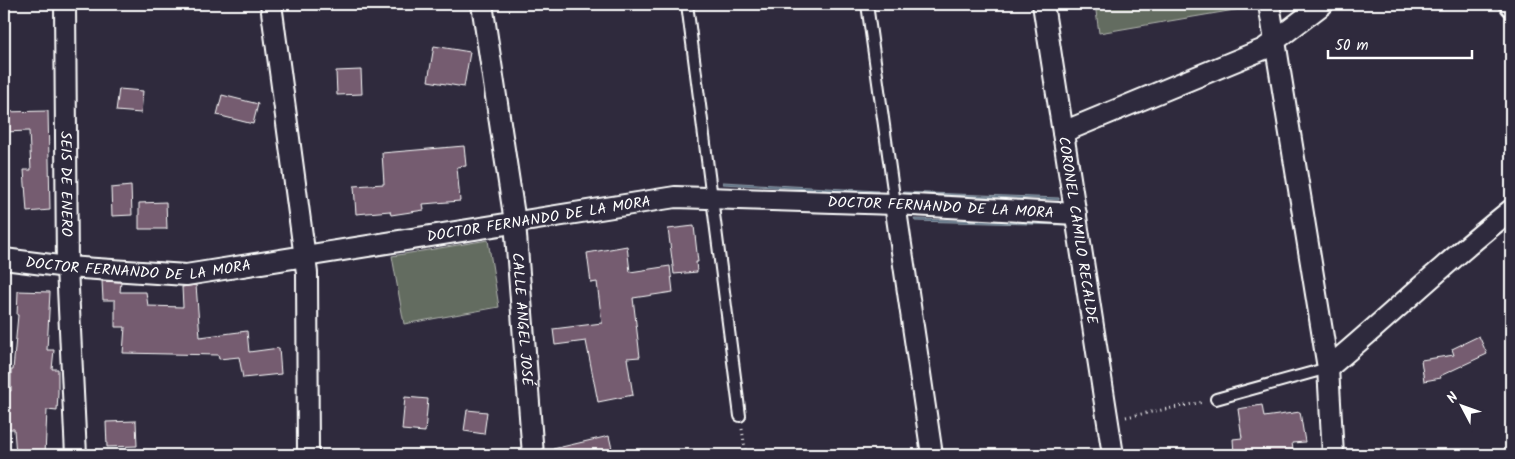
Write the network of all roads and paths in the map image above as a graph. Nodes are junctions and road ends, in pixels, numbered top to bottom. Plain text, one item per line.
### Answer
1 (65, 4) edge
2 (271, 4) edge
3 (482, 4) edge
4 (687, 4) edge
5 (867, 4) edge
6 (1043, 4) edge
7 (1269, 4) edge
8 (1323, 4) edge
9 (1275, 41) junction
10 (1063, 132) junction
11 (713, 197) junction
12 (895, 204) junction
13 (1511, 210) edge
14 (1076, 214) junction
15 (515, 222) junction
16 (304, 257) junction
17 (4, 259) edge
18 (67, 268) junction
19 (1328, 368) junction
20 (1216, 399) joint
21 (740, 416) joint
22 (1108, 421) junction
23 (76, 455) edge
24 (308, 455) edge
25 (533, 455) edge
26 (746, 455) edge
27 (932, 455) edge
28 (1113, 455) edge
29 (1333, 455) edge

1 - 18 street, SEIS DE ENERO
2 - 16 street
3 - 15 street, CALLE ANGEL JOSÉ
4 - 11 lane
5 - 12 lane
6 - 10 street, CORONEL CAMILO RECALDE
7 - 9 street
8 - 9 street
9 - 10 street
9 - 19 street
10 - 14 street, CORONEL CAMILO RECALDE
11 - 12 street, DOCTOR FERNANDO DE LA MORA
11 - 15 street, DOCTOR FERNANDO DE LA MORA
11 - 21 lane
12 - 14 street, DOCTOR FERNANDO DE LA MORA
12 - 27 street
13 - 19 street
14 - 22 street, CORONEL CAMILO RECALDE
15 - 16 street, DOCTOR FERNANDO DE LA MORA
15 - 25 street, CALLE ANGEL JOSÉ
16 - 18 street, DOCTOR FERNANDO DE LA MORA
16 - 24 street
17 - 18 street, DOCTOR FERNANDO DE LA MORA
18 - 23 street, SEIS DE ENERO
19 - 20 lane
19 - 29 street
20 - 22 path
21 - 26 path
22 - 28 street, CORONEL CAMILO RECALDE

